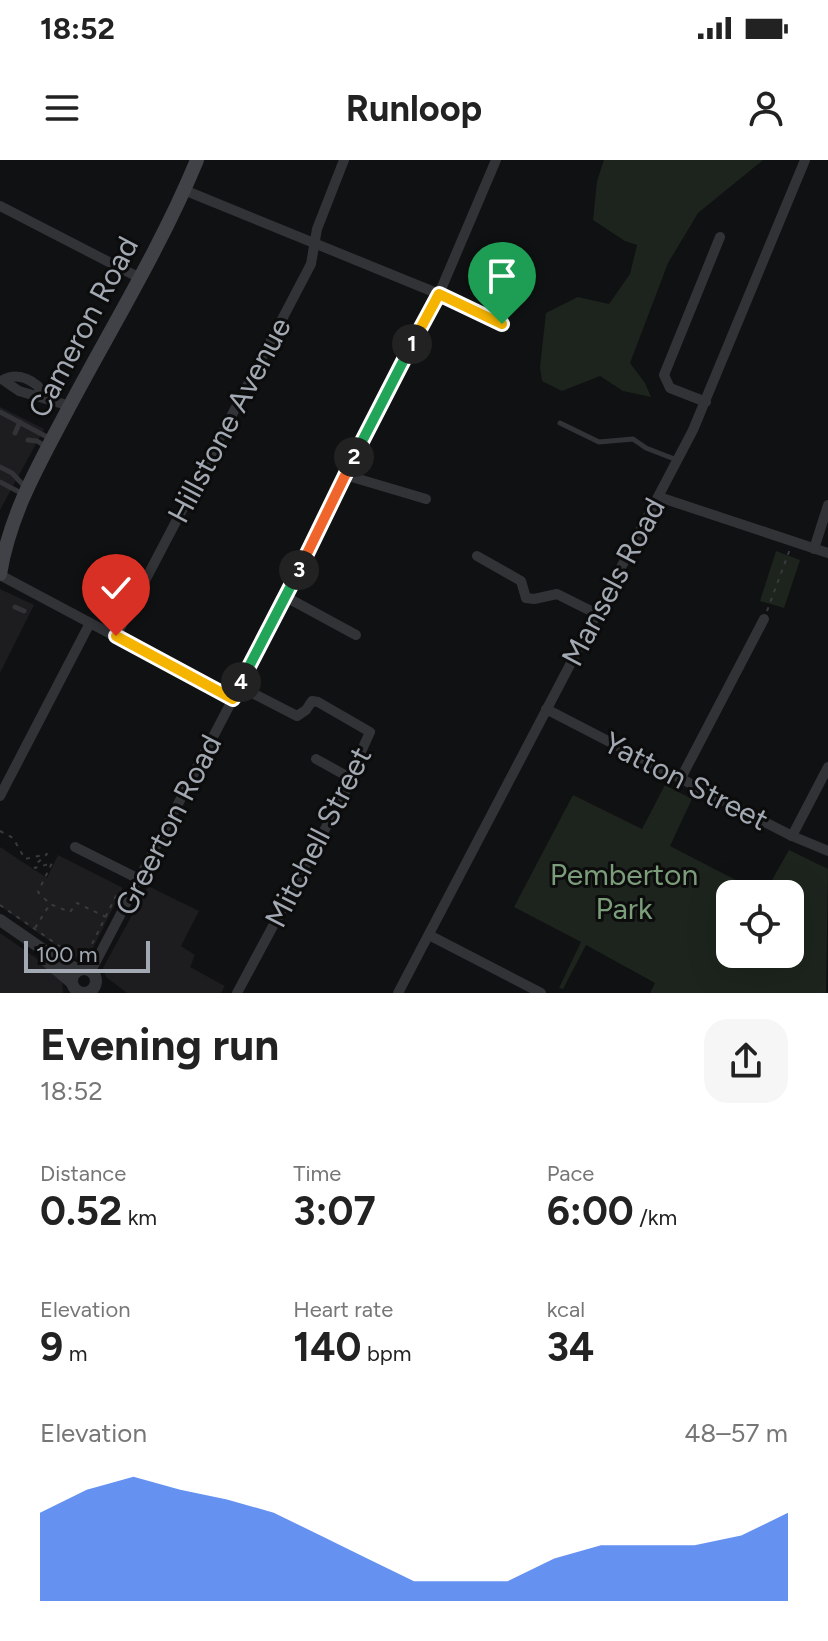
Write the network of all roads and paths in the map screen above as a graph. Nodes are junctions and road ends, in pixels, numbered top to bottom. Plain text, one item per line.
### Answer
1 (197, 160) edge
2 (344, 160) edge
3 (496, 160) edge
4 (805, 160) edge
5 (184, 190) junction
6 (0, 206) edge
7 (720, 237) dead end
8 (314, 245) junction
9 (138, 277) junction
10 (439, 294) junction
11 (502, 324) dead end
12 (1, 379) edge
13 (706, 402) junction
14 (70, 406) junction
15 (0, 412) edge
16 (20, 422) junction
17 (560, 423) dead end
18 (15, 433) dead end
19 (28, 440) dead end
20 (50, 444) junction
21 (678, 460) junction
22 (0, 467) edge
23 (345, 475) junction
24 (2, 483) edge
25 (25, 491) junction
26 (659, 497) junction
27 (426, 499) dead end
28 (828, 505) edge
29 (13, 517) junction
30 (0, 532) edge
31 (793, 542) junction
32 (814, 549) junction
33 (828, 553) edge
34 (477, 556) dead end
35 (0, 564) edge
36 (0, 575) edge
37 (286, 597) junction
38 (15, 607) dead end
39 (24, 611) dead end
40 (595, 613) junction
41 (764, 619) joint
42 (90, 623) junction
43 (356, 635) dead end
44 (116, 636) junction
45 (239, 686) junction
46 (233, 699) junction
47 (546, 709) junction
48 (316, 759) dead end
49 (828, 767) edge
50 (681, 778) junction
51 (352, 779) junction
52 (0, 796) edge
53 (0, 831) edge
54 (792, 836) junction
55 (75, 847) dead end
56 (828, 851) edge
57 (136, 878) junction
58 (50, 904) junction
59 (0, 905) edge
60 (106, 917) junction
61 (0, 920) edge
62 (0, 929) edge
63 (34, 929) junction
64 (429, 935) junction
65 (85, 971) junction
66 (77, 989) edge
67 (98, 990) edge
68 (237, 993) edge
69 (398, 993) edge
70 (541, 993) edge

1 - 5 main road, Cameron Road
2 - 8 street, Hillstone Avenue
3 - 10 street, Greerton Road
4 - 13 street, Mansels Road
5 - 8 street
5 - 9 main road, Cameron Road
6 - 9 street
7 - 13 street
8 - 10 street
8 - 44 street, Hillstone Avenue
9 - 14 main road, Cameron Road
10 - 11 street
10 - 23 street, Greerton Road
12 - 14 street
13 - 21 street, Mansels Road
14 - 20 main road, Cameron Road
15 - 16 lane
16 - 18 lane
16 - 20 lane
17 - 21 lane
19 - 20 lane
20 - 25 main road, Cameron Road
21 - 26 street, Mansels Road
22 - 25 lane
23 - 27 street
23 - 37 street, Greerton Road
24 - 25 lane
25 - 29 main road, Cameron Road
26 - 31 street
26 - 40 street, Mansels Road
28 - 32 street
29 - 30 main road, Cameron Road
29 - 35 main road, Cameron Road
31 - 32 street
31 - 41 path
32 - 33 street
34 - 40 street
35 - 36 main road, Cameron Road
36 - 42 street
37 - 43 street
37 - 45 street, Greerton Road
38 - 39 lane
40 - 47 street, Mansels Road
41 - 50 street
42 - 44 street
42 - 52 street
44 - 46 street
45 - 46 street, Greerton Road
45 - 51 street, Mitchell Street
46 - 57 street, Greerton Road
47 - 50 street, Yatton Street
47 - 64 street, Mansels Road
48 - 51 street
49 - 54 street
50 - 54 street, Yatton Street
51 - 68 street, Mitchell Street
53 - 58 path
54 - 56 street, Yatton Street
55 - 57 street
57 - 60 path
57 - 65 street, Greerton Road
58 - 60 path
58 - 63 path
59 - 63 path
60 - 63 path
61 - 65 street
62 - 66 street
64 - 69 street, Mansels Road
64 - 70 street
65 - 66 street
65 - 67 street
66 - 67 street

